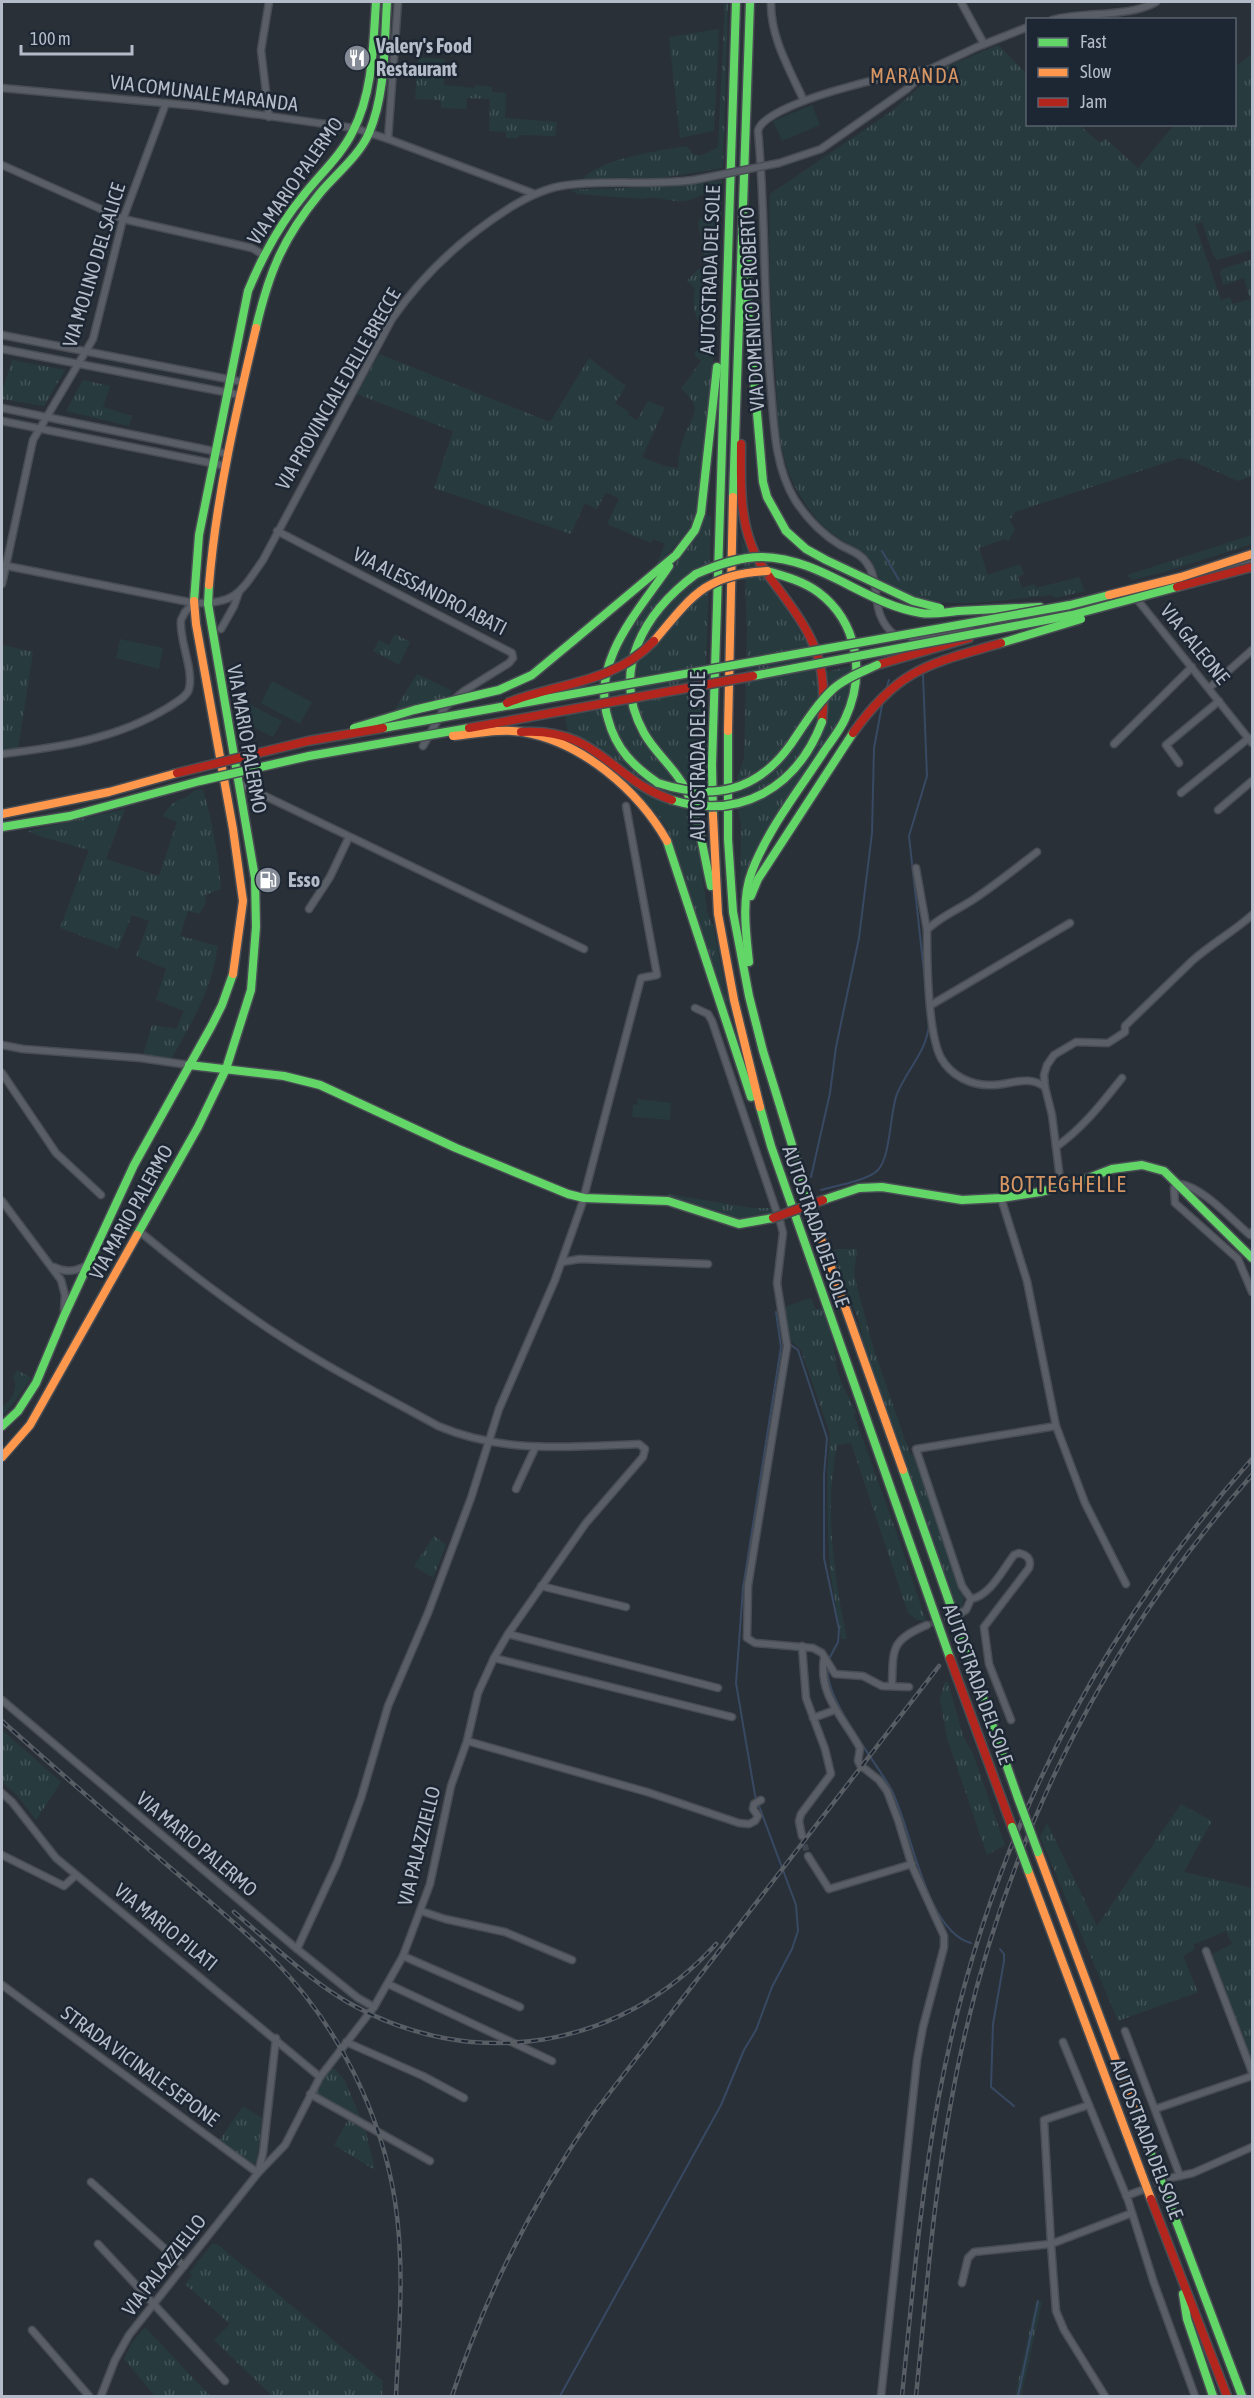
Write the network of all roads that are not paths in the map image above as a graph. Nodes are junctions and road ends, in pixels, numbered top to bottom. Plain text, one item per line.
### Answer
1 (269, 2) edge
2 (376, 2) edge
3 (387, 2) edge
4 (398, 2) edge
5 (736, 2) edge
6 (750, 2) edge
7 (771, 2) edge
8 (961, 2) edge
9 (1156, 2) edge
10 (1060, 18) edge
11 (1026, 28) edge
12 (984, 44) junction
13 (928, 70) junction
14 (2, 88) edge
15 (804, 101) junction
16 (166, 104) junction
17 (269, 117) junction
18 (354, 128) junction
19 (369, 132) junction
20 (388, 139) junction
21 (746, 151) junction
22 (2, 165) edge
23 (535, 194) junction
24 (123, 219) junction
25 (262, 254) junction
26 (726, 286) junction
27 (2, 335) edge
28 (2, 349) edge
29 (87, 352) junction
30 (80, 364) junction
31 (229, 379) junction
32 (243, 382) junction
33 (736, 387) junction
34 (226, 392) junction
35 (240, 395) junction
36 (2, 408) edge
37 (48, 417) junction
38 (2, 421) edge
39 (39, 429) junction
40 (214, 450) junction
41 (228, 454) junction
42 (212, 464) junction
43 (226, 466) junction
44 (277, 531) junction
45 (1252, 554) edge
46 (676, 555) junction
47 (1252, 560) edge
48 (3, 565) edge
49 (1252, 567) edge
50 (2, 584) edge
51 (240, 590) junction
52 (1133, 595) junction
53 (1153, 595) junction
54 (194, 603) junction
55 (208, 604) junction
56 (1070, 605) junction
57 (958, 611) junction
58 (221, 629) dead end
59 (987, 632) junction
60 (1252, 651) edge
61 (1192, 667) junction
62 (1209, 688) junction
63 (1219, 701) junction
64 (490, 710) junction
65 (521, 732) junction
66 (1251, 740) edge
67 (308, 741) junction
68 (390, 741) junction
69 (1114, 744) dead end
70 (423, 746) dead end
71 (2, 754) edge
72 (1179, 763) dead end
73 (1252, 781) edge
74 (237, 783) junction
75 (1181, 794) dead end
76 (626, 806) dead end
77 (1218, 810) dead end
78 (2, 814) edge
79 (2, 827) edge
80 (349, 837) junction
81 (1037, 852) dead end
82 (916, 868) dead end
83 (309, 909) dead end
84 (746, 910) junction
85 (718, 914) junction
86 (1252, 915) edge
87 (1070, 923) dead end
88 (927, 930) junction
89 (584, 949) dead end
90 (931, 1005) junction
91 (695, 1008) dead end
92 (2, 1045) edge
93 (762, 1051) junction
94 (189, 1065) junction
95 (226, 1069) junction
96 (2, 1073) edge
97 (1122, 1078) dead end
98 (1045, 1087) junction
99 (771, 1146) junction
100 (1056, 1147) junction
101 (1177, 1184) junction
102 (1061, 1186) junction
103 (101, 1196) dead end
104 (584, 1198) junction
105 (1001, 1198) junction
106 (2, 1200) edge
107 (777, 1216) junction
108 (139, 1232) junction
109 (1252, 1232) edge
110 (1252, 1258) edge
111 (50, 1262) junction
112 (562, 1262) junction
113 (708, 1264) dead end
114 (87, 1265) junction
115 (1252, 1292) edge
116 (64, 1316) junction
117 (2, 1426) edge
118 (1056, 1426) junction
119 (490, 1441) junction
120 (535, 1448) junction
121 (2, 1457) edge
122 (516, 1489) dead end
123 (1126, 1584) dead end
124 (542, 1586) junction
125 (971, 1599) junction
126 (626, 1607) dead end
127 (959, 1614) tunnel mouth
128 (927, 1625) tunnel mouth
129 (508, 1634) junction
130 (802, 1646) junction
131 (494, 1658) junction
132 (826, 1661) junction
133 (892, 1685) junction
134 (909, 1687) dead end
135 (718, 1688) dead end
136 (2, 1700) edge
137 (835, 1710) junction
138 (732, 1717) dead end
139 (813, 1719) junction
140 (1011, 1720) dead end
141 (467, 1741) junction
142 (2, 1793) edge
143 (761, 1800) dead end
144 (802, 1836) tunnel mouth
145 (2, 1855) edge
146 (807, 1856) tunnel mouth
147 (912, 1864) junction
148 (76, 1875) junction
149 (420, 1911) junction
150 (297, 1949) junction
151 (1206, 1951) dead end
152 (402, 1956) junction
153 (572, 1960) dead end
154 (388, 1984) junction
155 (2, 1985) edge
156 (374, 2007) junction
157 (520, 2007) dead end
158 (1125, 2031) dead end
159 (276, 2038) junction
160 (346, 2042) junction
161 (1063, 2042) dead end
162 (552, 2061) dead end
163 (1252, 2074) edge
164 (320, 2077) junction
165 (310, 2094) junction
166 (464, 2098) dead end
167 (1089, 2105) junction
168 (1155, 2109) junction
169 (1252, 2147) edge
170 (430, 2161) dead end
171 (258, 2173) junction
172 (1180, 2176) junction
173 (1170, 2178) tunnel mouth
174 (91, 2182) dead end
175 (1142, 2190) tunnel mouth
176 (1126, 2196) junction
177 (1132, 2213) junction
178 (98, 2244) dead end
179 (1051, 2244) junction
180 (184, 2265) junction
181 (1182, 2281) junction
182 (962, 2283) dead end
183 (153, 2305) junction
184 (32, 2330) dead end
185 (225, 2381) dead end
186 (89, 2397) edge
187 (101, 2397) edge
188 (881, 2397) edge
189 (1105, 2397) edge
190 (1195, 2397) edge
191 (1213, 2397) edge
192 (1227, 2397) edge
193 (1242, 2397) edge

1 - 17 street
2 - 18 main road, VIA MARIO PALERMO
3 - 19 main road, VIA MARIO PALERMO
4 - 20 street
5 - 26 main road, AUTOSTRADA DEL SOLE
6 - 21 main road, AUTOSTRADA DEL SOLE
7 - 15 street
8 - 12 street
9 - 10 street
11 - 12 street
12 - 13 street
13 - 15 street
13 - 23 street, VIA PROVINCIALE DELLE BRECCE, bridge
14 - 16 street, VIA COMUNALE MARANDA
15 - 52 street, VIA DOMENICO DE ROBERTO
16 - 17 street, VIA COMUNALE MARANDA
16 - 24 street, VIA MOLINO DEL SALICE
17 - 18 street, VIA COMUNALE MARANDA
18 - 19 street, VIA COMUNALE MARANDA
18 - 25 main road, VIA MARIO PALERMO
19 - 20 street, VIA COMUNALE MARANDA
19 - 32 main road, VIA MARIO PALERMO
20 - 23 street, VIA COMUNALE MARANDA
21 - 33 main road, AUTOSTRADA DEL SOLE
21 - 57 main road, bridge
22 - 24 street
23 - 44 street, VIA PROVINCIALE DELLE BRECCE
24 - 25 street
24 - 29 street, VIA MOLINO DEL SALICE
25 - 31 main road, VIA MARIO PALERMO
26 - 46 main road
26 - 85 main road, AUTOSTRADA DEL SOLE
27 - 29 street
28 - 30 street
29 - 30 street, VIA MOLINO DEL SALICE
29 - 31 street
30 - 34 street
30 - 37 street, VIA MOLINO DEL SALICE
31 - 32 street
31 - 34 main road, VIA MARIO PALERMO
32 - 35 main road, VIA MARIO PALERMO
33 - 65 main road, bridge
33 - 93 main road, AUTOSTRADA DEL SOLE
34 - 35 street
34 - 40 main road, VIA MARIO PALERMO
35 - 41 main road, VIA MARIO PALERMO
36 - 37 street
37 - 39 street, VIA MOLINO DEL SALICE
37 - 40 street
38 - 39 street
39 - 42 street
39 - 48 street, VIA MOLINO DEL SALICE
40 - 41 street
40 - 42 main road, VIA MARIO PALERMO
41 - 43 main road, VIA MARIO PALERMO
42 - 43 street
42 - 54 main road, VIA MARIO PALERMO
43 - 55 main road, VIA MARIO PALERMO
44 - 51 street, VIA PROVINCIALE DELLE BRECCE
44 - 70 street, VIA ALESSANDRO ABATI
45 - 56 main road, bridge
46 - 59 main road, bridge
46 - 67 main road, bridge
47 - 52 street, VIA DOMENICO DE ROBERTO
48 - 50 street, VIA MOLINO DEL SALICE
48 - 54 street, VIA PROVINCIALE DELLE BRECCE
49 - 53 main road, bridge
51 - 55 street, VIA PROVINCIALE DELLE BRECCE
51 - 58 street, VIA PROVINCIALE DELLE BRECCE
52 - 61 street, VIA GALEONE
53 - 59 main road, bridge
53 - 84 main road, bridge
54 - 55 street, VIA PROVINCIALE DELLE BRECCE
54 - 71 street
54 - 94 main road, VIA MARIO PALERMO
55 - 74 main road, VIA MARIO PALERMO
56 - 57 main road, bridge
56 - 64 main road, bridge
57 - 85 main road, bridge
59 - 68 main road, bridge
60 - 62 street
61 - 62 street, VIA GALEONE
61 - 69 street
62 - 63 street, VIA GALEONE
63 - 66 street, VIA GALEONE
63 - 72 street
64 - 67 main road, bridge
64 - 84 main road, bridge
65 - 68 main road, bridge
65 - 99 main road, bridge
66 - 75 street
67 - 78 main road, bridge
68 - 79 main road, bridge
73 - 77 street
74 - 80 street
74 - 95 main road, VIA MARIO PALERMO
76 - 104 street
80 - 83 street
80 - 89 street
81 - 88 street
82 - 88 street
84 - 93 main road
85 - 99 main road, AUTOSTRADA DEL SOLE
86 - 98 street
87 - 90 street
88 - 90 street
90 - 98 street
91 - 107 street
92 - 94 street
93 - 193 main road, AUTOSTRADA DEL SOLE, bridge
94 - 95 main road
94 - 114 main road, VIA MARIO PALERMO
95 - 104 main road
95 - 108 main road, VIA MARIO PALERMO
96 - 103 street
97 - 100 street
98 - 100 street
99 - 181 main road, AUTOSTRADA DEL SOLE, bridge
100 - 102 street
101 - 102 main road
101 - 109 street
101 - 110 main road
101 - 115 street
102 - 105 main road
104 - 107 main road
104 - 112 street
105 - 107 main road, bridge
105 - 118 street
106 - 111 street
107 - 130 street
108 - 119 street
108 - 121 main road, VIA MARIO PALERMO
111 - 114 street
111 - 116 street
112 - 113 street
112 - 119 street
114 - 116 main road, VIA MARIO PALERMO
116 - 117 main road, VIA MARIO PALERMO
118 - 123 street
118 - 125 street
119 - 120 street
119 - 150 street
120 - 122 street
120 - 124 street, VIA PALAZZIELLO
124 - 126 street
124 - 129 street, VIA PALAZZIELLO
125 - 127 street
125 - 140 street
128 - 133 street
129 - 131 street, VIA PALAZZIELLO
129 - 135 street
130 - 132 street
130 - 139 street
131 - 138 street
131 - 141 street, VIA PALAZZIELLO
132 - 133 street
132 - 137 street
133 - 134 street
136 - 150 street, VIA MARIO PALERMO
137 - 139 street
137 - 147 street
139 - 144 street
141 - 143 street
141 - 149 street, VIA PALAZZIELLO
142 - 148 street, VIA MARIO PILATI
145 - 148 street
146 - 147 street
147 - 188 street
148 - 159 street, VIA MARIO PILATI
149 - 152 street, VIA PALAZZIELLO
149 - 153 street
150 - 156 street, VIA MARIO PALERMO
151 - 163 street
152 - 154 street, VIA PALAZZIELLO
152 - 157 street
154 - 156 street, VIA PALAZZIELLO
154 - 162 street
155 - 171 street, STRADA VICINALE SEPONE
156 - 160 street, VIA PALAZZIELLO
158 - 168 street
159 - 164 street, VIA MARIO PILATI
159 - 171 street
160 - 164 street, VIA PALAZZIELLO
160 - 166 street
161 - 167 street
163 - 168 street
164 - 165 street, VIA PALAZZIELLO
165 - 170 street
165 - 171 street, VIA PALAZZIELLO
167 - 176 street
167 - 179 street
168 - 172 street
169 - 172 street
171 - 180 street, VIA PALAZZIELLO
172 - 173 street
174 - 180 street
175 - 176 street
176 - 177 street
177 - 179 street
177 - 190 street
178 - 183 street
179 - 182 street
179 - 189 street
180 - 183 street, VIA PALAZZIELLO
181 - 191 main road
181 - 192 main road, AUTOSTRADA DEL SOLE
183 - 185 street
183 - 187 street, VIA PALAZZIELLO
184 - 186 street

